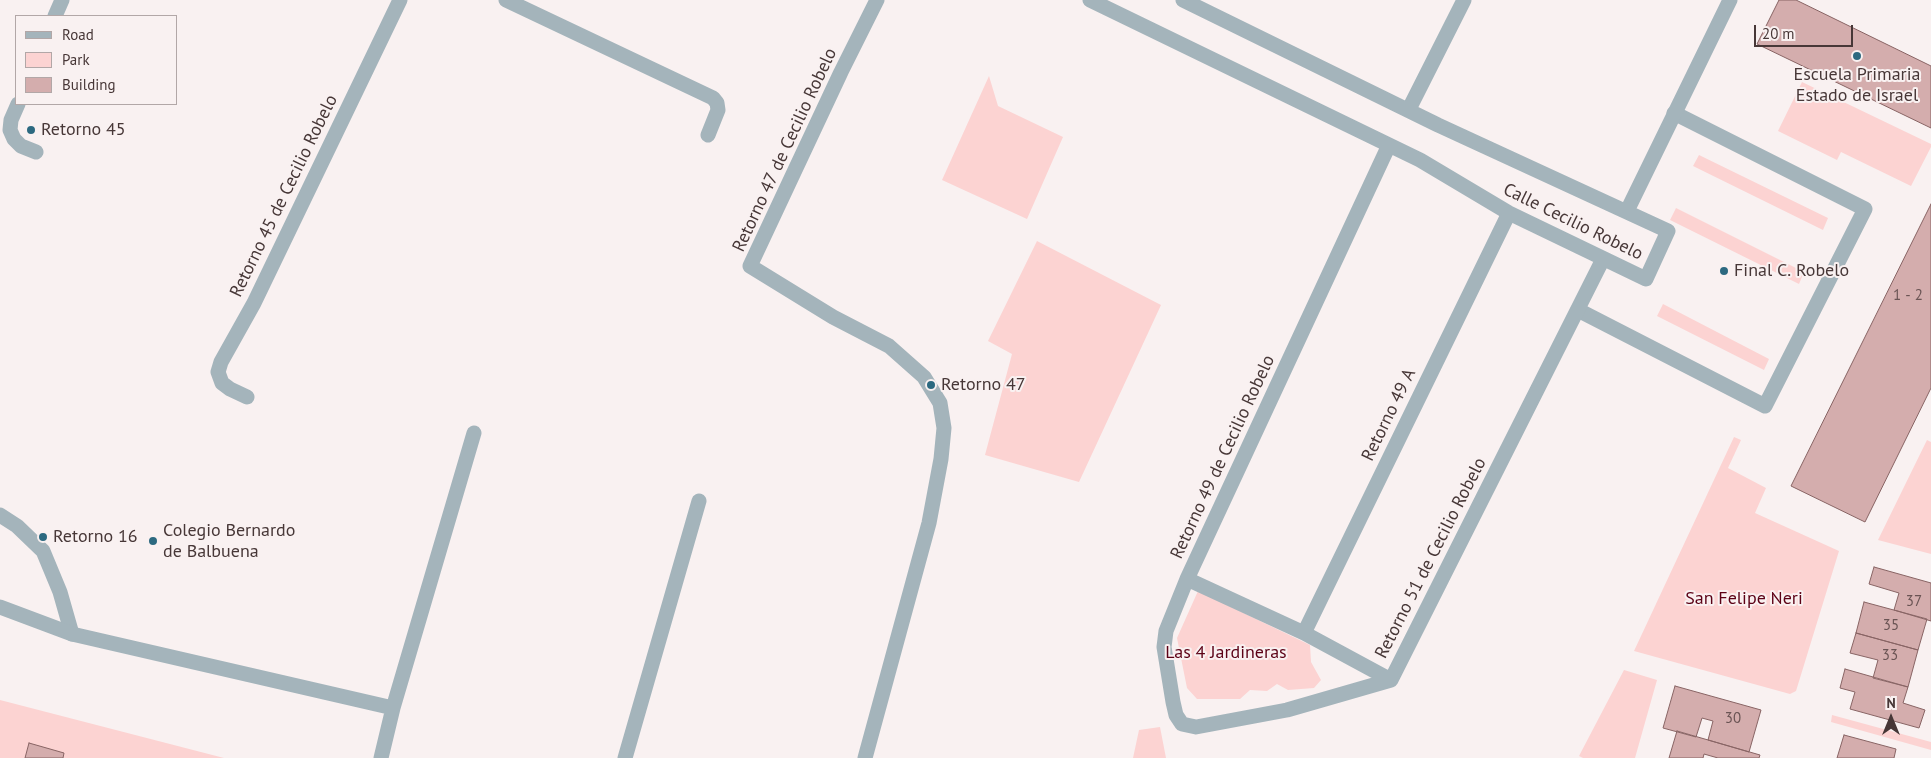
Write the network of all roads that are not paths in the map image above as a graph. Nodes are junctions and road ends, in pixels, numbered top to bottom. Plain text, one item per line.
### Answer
1 (62, 0) edge
2 (400, 0) edge
3 (506, 0) edge
4 (877, 0) edge
5 (1090, 0) edge
6 (1464, 0) edge
7 (1730, 0) edge
8 (1191, 2) edge
9 (55, 15) edge
10 (18, 105) edge
11 (1409, 109) junction
12 (1674, 113) junction
13 (708, 135) dead end
14 (1389, 145) junction
15 (36, 152) dead end
16 (1627, 211) junction
17 (1509, 213) junction
18 (1603, 259) junction
19 (1578, 310) junction
20 (247, 397) dead end
21 (474, 433) dead end
22 (698, 500) dead end
23 (0, 514) edge
24 (1187, 579) junction
25 (0, 607) edge
26 (1304, 633) junction
27 (72, 634) junction
28 (1391, 680) junction
29 (393, 708) junction
30 (381, 758) edge
31 (625, 758) edge
32 (865, 758) edge

1 - 9 street
2 - 20 street, Retorno 45 de Cecilio Robelo
3 - 13 street
4 - 32 street, Retorno 47 de Cecilio Robelo
5 - 14 street, Calle Cecilio Robelo
6 - 11 street
7 - 12 street
8 - 11 street, Calle Cecilio Robelo
10 - 15 street
11 - 16 street, Calle Cecilio Robelo
12 - 16 street
12 - 19 street
14 - 17 street, Calle Cecilio Robelo
14 - 24 street, Retorno 49 de Cecilio Robelo
16 - 18 street, Calle Cecilio Robelo
17 - 18 street, Calle Cecilio Robelo
17 - 26 street, Retorno 49 A
18 - 19 street, Retorno 51 de Cecilio Robelo
19 - 28 street, Retorno 51 de Cecilio Robelo
21 - 29 street
22 - 31 street
23 - 27 street
24 - 26 street, Retorno 49 de Cecilio Robelo
24 - 28 street, Retorno 51 de Cecilio Robelo
25 - 27 street
26 - 28 street, Retorno 49 de Cecilio Robelo
27 - 29 street
29 - 30 street

